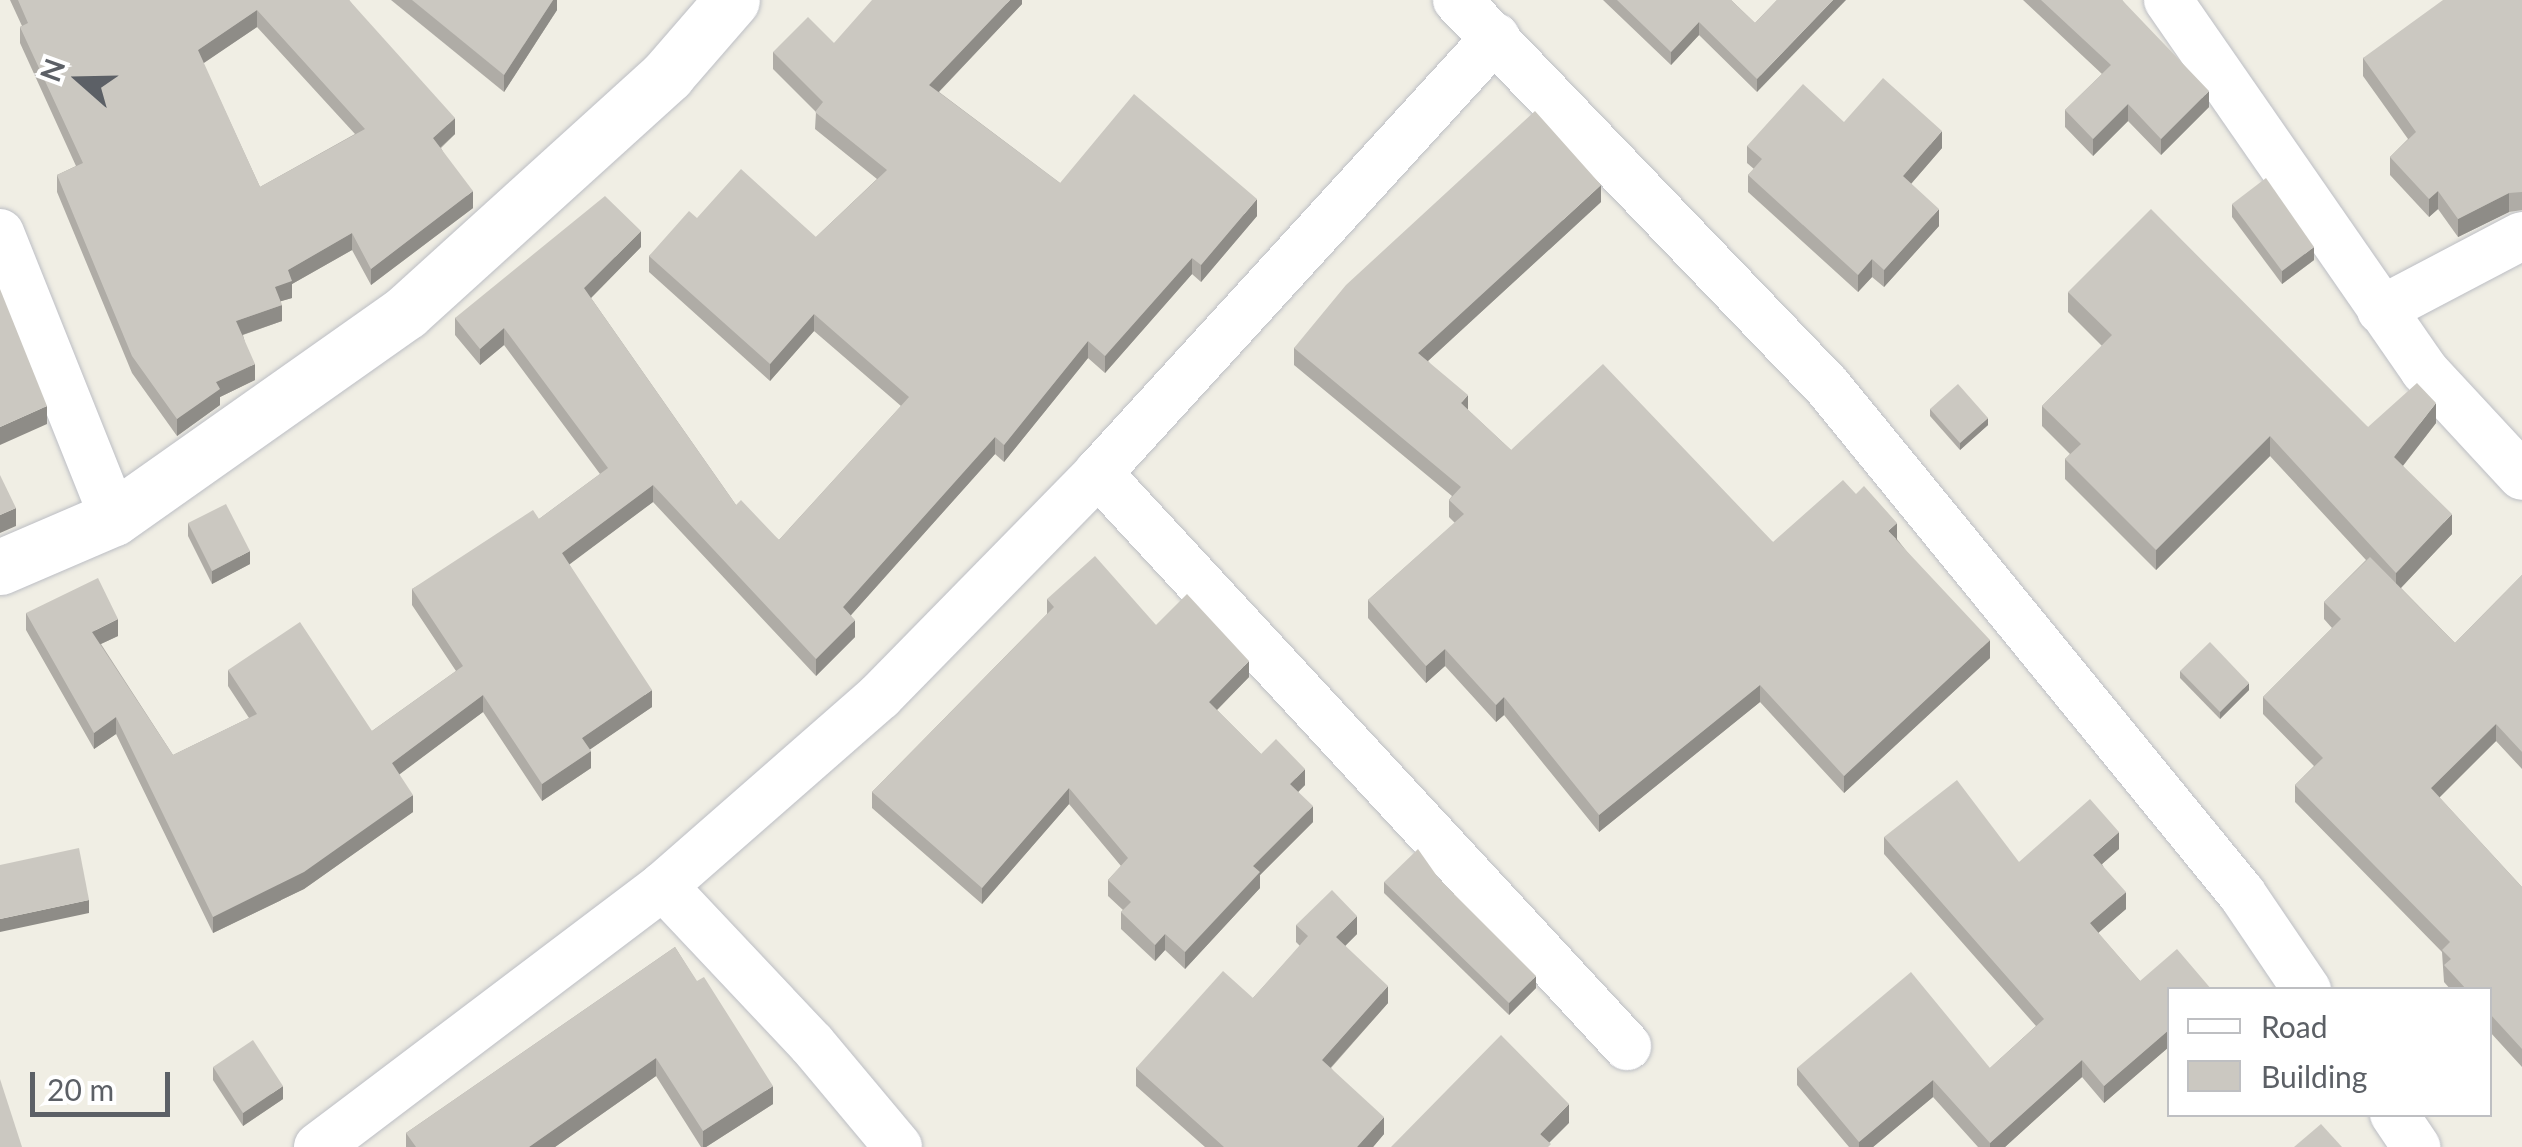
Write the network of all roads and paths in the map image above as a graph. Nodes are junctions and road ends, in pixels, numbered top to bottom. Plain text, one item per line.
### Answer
1 (732, 0) edge
2 (1457, 0) edge
3 (2168, 0) edge
4 (1496, 37) junction
5 (0, 232) edge
6 (2522, 236) edge
7 (2381, 310) junction
8 (1098, 473) junction
9 (2522, 476) edge
10 (114, 518) junction
11 (0, 567) edge
12 (662, 886) junction
13 (2306, 987) edge
14 (1628, 1046) dead end
15 (2396, 1117) edge
16 (318, 1147) edge
17 (898, 1147) edge
18 (2416, 1147) edge

1 - 10 street
2 - 4 street
3 - 7 street
4 - 8 street
4 - 13 street
5 - 10 street
6 - 7 street
7 - 9 street
8 - 12 street
8 - 14 street
10 - 11 street
12 - 16 street
12 - 17 street
15 - 18 street

